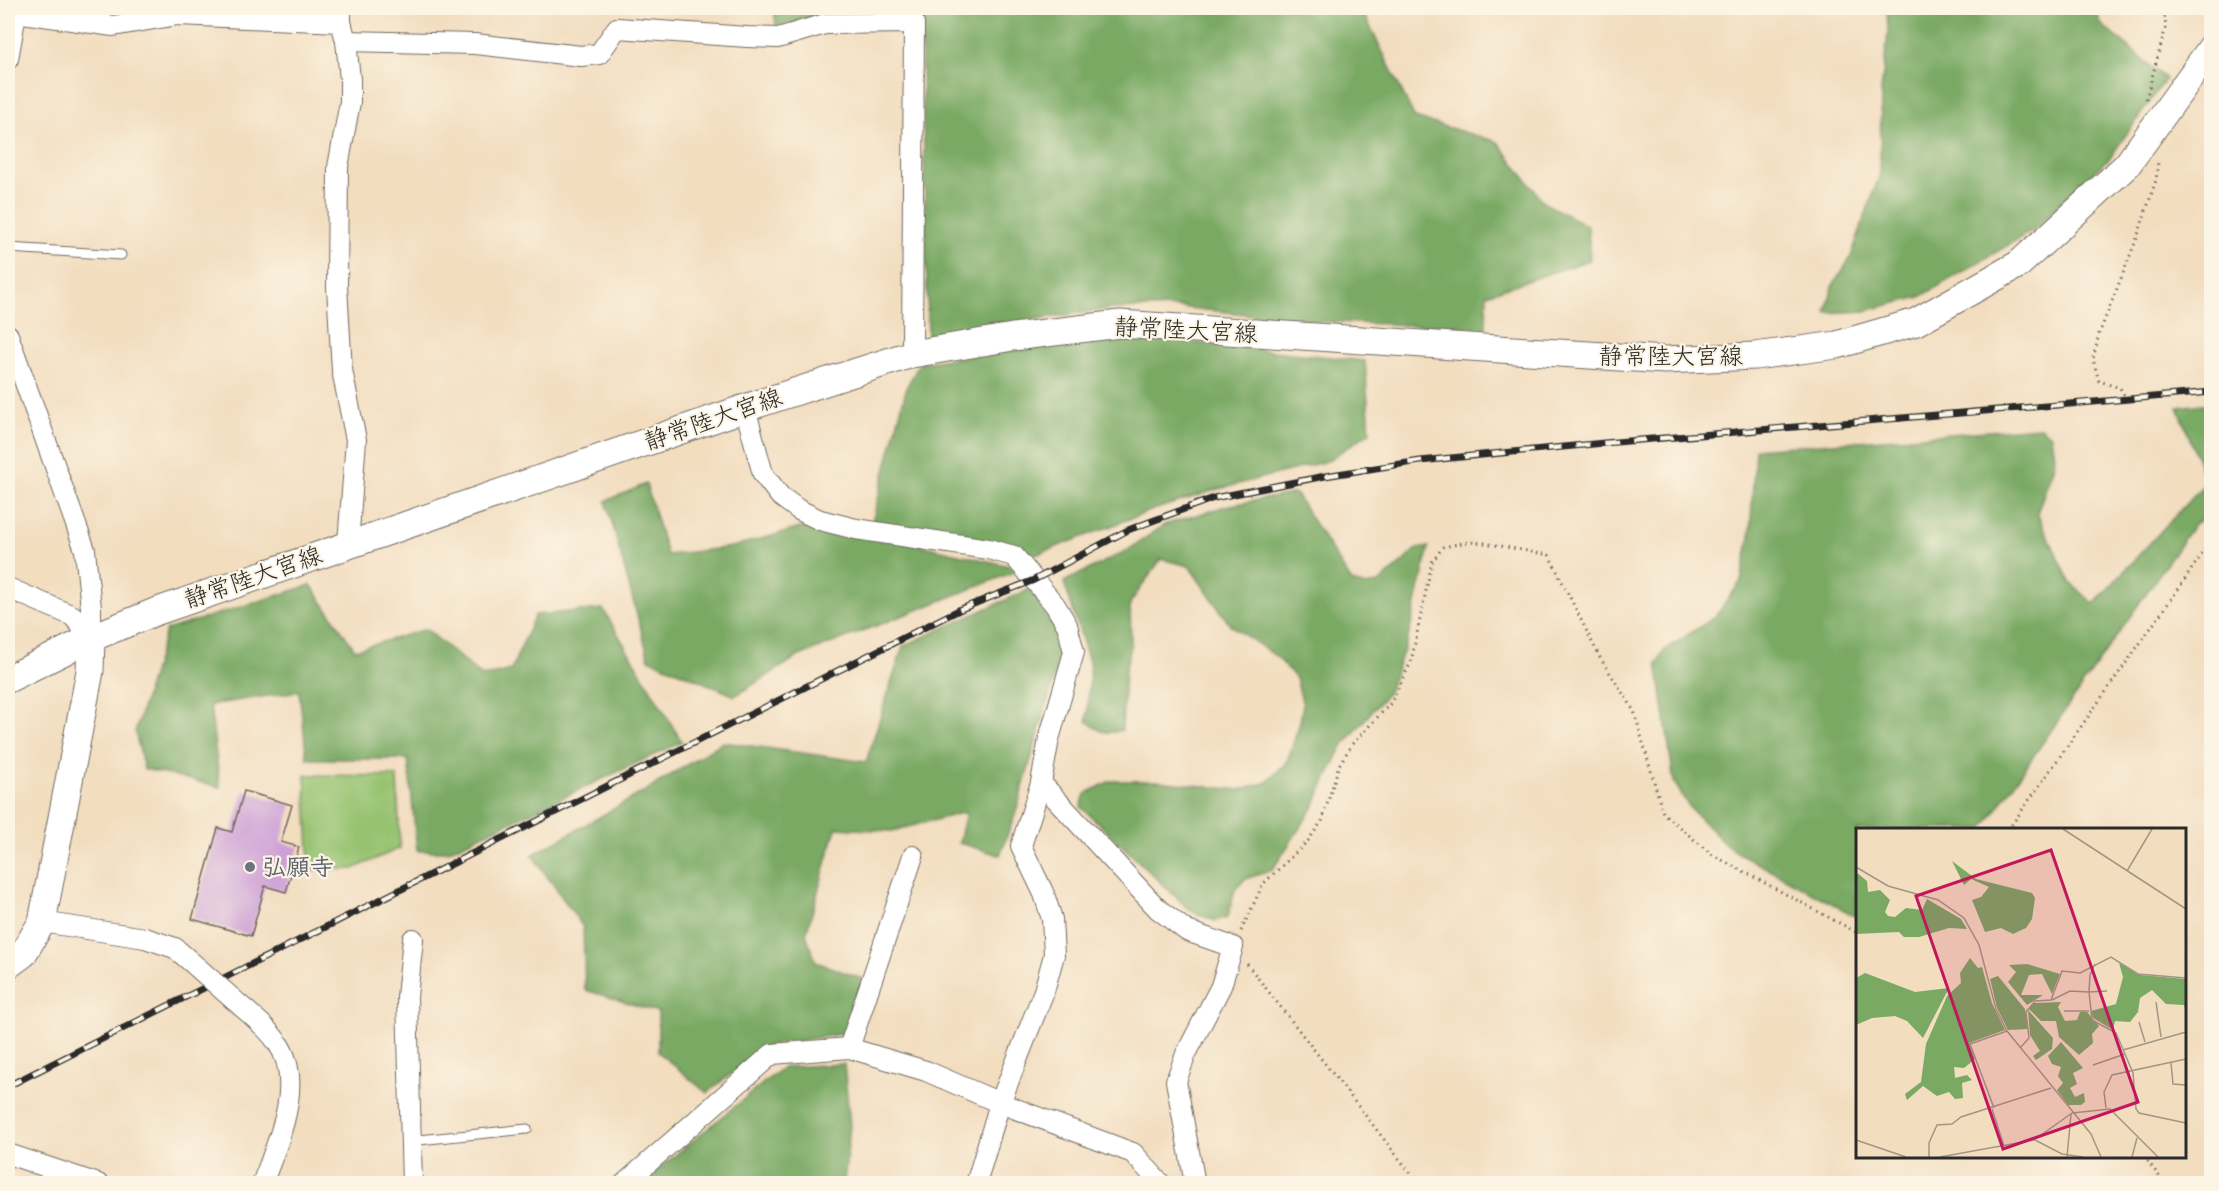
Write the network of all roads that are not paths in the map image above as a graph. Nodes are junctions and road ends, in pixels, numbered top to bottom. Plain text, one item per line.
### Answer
1 (16, 10) edge
2 (343, 24) edge
3 (2211, 47) edge
4 (8, 59) edge
5 (8, 248) edge
6 (121, 255) dead end
7 (8, 335) edge
8 (912, 354) junction
9 (745, 408) junction
10 (348, 543) junction
11 (8, 588) edge
12 (91, 638) junction
13 (8, 679) edge
14 (1041, 783) junction
15 (913, 856) dead end
16 (42, 921) junction
17 (413, 939) dead end
18 (8, 965) edge
19 (849, 1048) junction
20 (1000, 1103) junction
21 (527, 1129) dead end
22 (409, 1141) junction
23 (8, 1154) edge
24 (98, 1184) edge
25 (262, 1184) edge
26 (412, 1184) edge
27 (624, 1184) edge
28 (976, 1184) edge
29 (1161, 1184) edge
30 (1194, 1184) edge

1 - 2 street
1 - 4 street
2 - 8 street
2 - 10 street
3 - 8 main road, 静常陸大宮線
5 - 6 lane
7 - 12 street
8 - 9 main road, 静常陸大宮線
9 - 10 main road, 静常陸大宮線
9 - 14 street
10 - 12 main road, 静常陸大宮線
11 - 12 street
12 - 13 main road, 静常陸大宮線
12 - 16 main road
14 - 20 street
14 - 30 street
15 - 19 street
16 - 18 main road
16 - 25 street, bridge
17 - 22 street
19 - 20 street
19 - 27 street
20 - 28 street
20 - 29 street
21 - 22 lane
22 - 26 street
23 - 24 street

